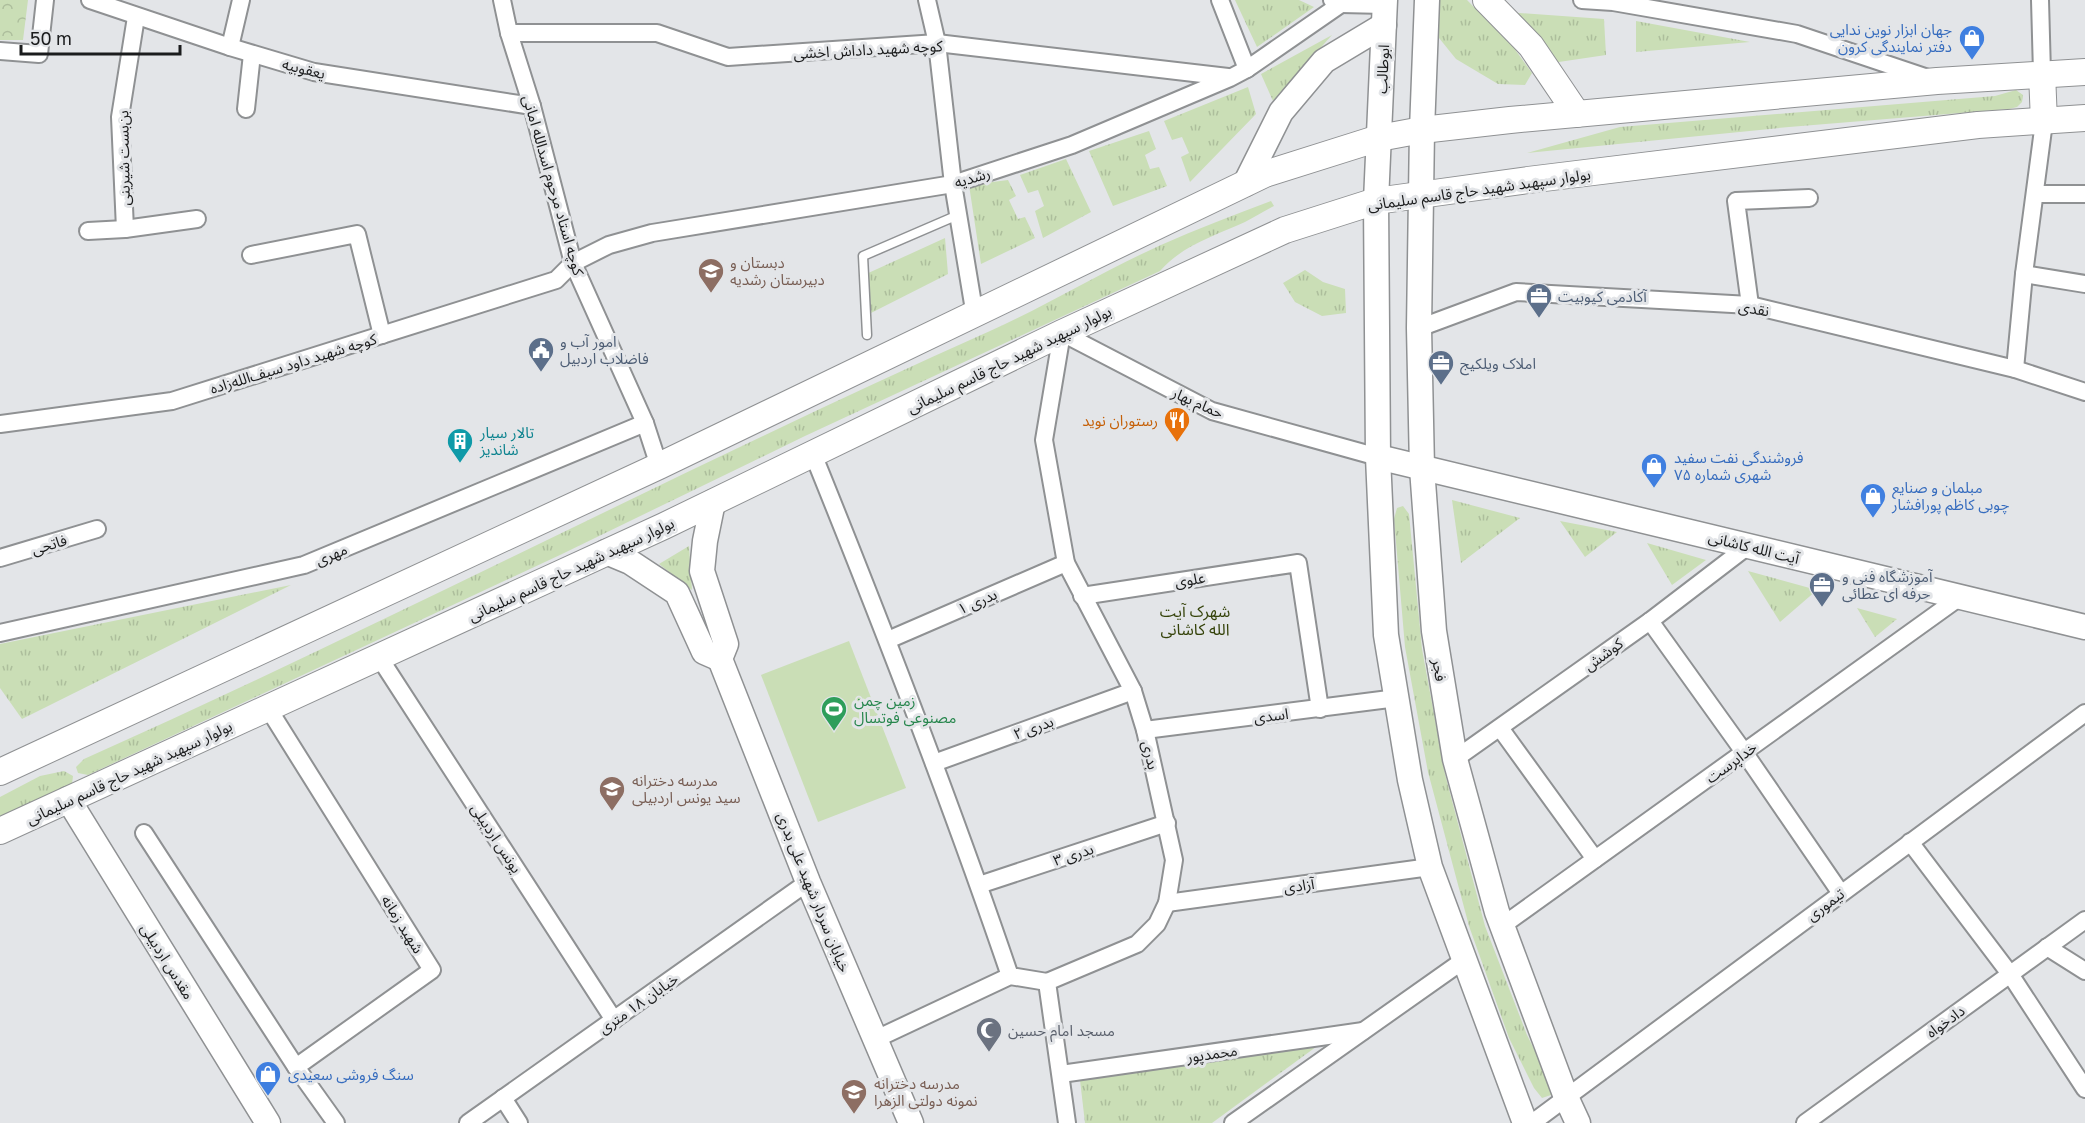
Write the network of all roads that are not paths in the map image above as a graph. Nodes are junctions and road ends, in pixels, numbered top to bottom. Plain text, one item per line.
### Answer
1 (45, 0) edge
2 (90, 0) edge
3 (241, 0) edge
4 (502, 0) edge
5 (927, 0) edge
6 (1220, 0) edge
7 (1427, 0) edge
8 (1486, 0) edge
9 (1582, 0) edge
10 (2040, 0) edge
11 (1336, 2) edge
12 (1385, 10) edge
13 (136, 17) junction
14 (509, 33) junction
15 (937, 43) junction
16 (230, 47) junction
17 (0, 51) edge
18 (252, 54) junction
19 (1247, 69) junction
20 (2085, 72) edge
21 (2042, 74) junction
22 (1230, 78) junction
23 (1937, 81) junction
24 (528, 105) junction
25 (246, 109) dead end
26 (1577, 114) junction
27 (2085, 118) edge
28 (2044, 122) junction
29 (1422, 130) junction
30 (1379, 138) junction
31 (953, 184) junction
32 (1245, 184) junction
33 (2035, 194) junction
34 (2085, 194) edge
35 (1422, 195) junction
36 (1809, 198) dead end
37 (1376, 201) junction
38 (958, 215) junction
39 (197, 219) dead end
40 (125, 229) junction
41 (87, 231) dead end
42 (251, 255) dead end
43 (573, 263) junction
44 (2024, 274) junction
45 (2085, 284) edge
46 (1750, 305) junction
47 (975, 316) junction
48 (1419, 328) junction
49 (1062, 333) junction
50 (382, 335) junction
51 (867, 335) dead end
52 (2015, 369) junction
53 (2085, 392) edge
54 (645, 423) junction
55 (0, 424) edge
56 (813, 454) junction
57 (1377, 457) junction
58 (659, 466) junction
59 (1422, 468) junction
60 (713, 502) junction
61 (97, 529) dead end
62 (1748, 546) junction
63 (606, 552) junction
64 (0, 558) edge
65 (1066, 563) junction
66 (1082, 596) junction
67 (1960, 597) junction
68 (1650, 621) junction
69 (2085, 627) edge
70 (0, 633) edge
71 (888, 640) junction
72 (379, 657) junction
73 (720, 659) junction
74 (1133, 691) junction
75 (1397, 698) junction
76 (268, 708) junction
77 (1320, 709) junction
78 (2085, 713) edge
79 (1500, 728) junction
80 (1145, 730) junction
81 (1744, 752) junction
82 (1455, 759) junction
83 (934, 763) junction
84 (2, 766) edge
85 (68, 799) junction
86 (1167, 823) junction
87 (0, 831) edge
88 (144, 833) dead end
89 (1910, 842) junction
90 (1595, 859) junction
91 (1430, 867) junction
92 (808, 882) junction
93 (979, 885) junction
94 (1840, 892) junction
95 (1167, 903) junction
96 (2085, 920) edge
97 (1502, 926) junction
98 (2047, 947) junction
99 (1464, 960) junction
100 (2085, 971) edge
101 (2010, 974) junction
102 (1010, 976) junction
103 (1047, 982) junction
104 (614, 1020) junction
105 (1363, 1031) junction
106 (876, 1039) junction
107 (296, 1066) junction
108 (1061, 1074) junction
109 (2085, 1089) edge
110 (1566, 1097) junction
111 (503, 1098) junction
112 (268, 1123) edge
113 (336, 1123) edge
114 (468, 1123) edge
115 (519, 1123) edge
116 (911, 1123) edge
117 (1067, 1123) edge
118 (1233, 1123) edge
119 (1524, 1123) edge
120 (1532, 1123) edge
121 (1578, 1123) edge
122 (1804, 1123) edge

1 - 17 street
2 - 13 street, یعقوبیه
3 - 16 street
4 - 14 street, کوچه استاد مرحوم اسدالله امانی
5 - 15 street
6 - 19 street
7 - 29 main road
8 - 26 main road
9 - 23 street
10 - 21 street
11 - 12 street
11 - 19 street, رشدیه
12 - 30 main road, ابوطالب
12 - 32 main road
13 - 16 street, یعقوبیه
13 - 40 street, بن‌بست شیرینی
14 - 15 street, کوچه شهید داداش اخشی
14 - 24 street, کوچه استاد مرحوم اسدالله امانی
15 - 22 street, کوچه شهید داداش اخشی
15 - 31 street
16 - 18 street, یعقوبیه
18 - 24 street, یعقوبیه
18 - 25 street
19 - 22 street, رشدیه
20 - 21 main road
21 - 23 main road
21 - 28 main road
22 - 31 street, رشدیه
23 - 26 main road
24 - 43 street, کوچه استاد مرحوم اسدالله امانی
26 - 29 main road
27 - 28 main road, بولوار سپهبد شهید حاج قاسم سلیمانی
28 - 33 street
28 - 35 main road, بولوار سپهبد شهید حاج قاسم سلیمانی
29 - 30 main road
29 - 35 main road, فجر
30 - 32 main road
30 - 37 main road, ابوطالب
31 - 38 street
31 - 43 street, رشدیه
32 - 47 main road
33 - 34 street
33 - 44 street
35 - 37 main road, بولوار سپهبد شهید حاج قاسم سلیمانی
35 - 48 main road, فجر
36 - 46 street
37 - 49 main road, بولوار سپهبد شهید حاج قاسم سلیمانی
37 - 57 main road
38 - 47 street
38 - 51 lane
39 - 40 street, بن‌بست شیرینی
40 - 41 street, بن‌بست شیرینی
42 - 50 street
43 - 50 street, کوچه شهید داود سیف‌الله‌زاده
43 - 54 street, کوچه استاد مرحوم اسدالله امانی
44 - 45 street
44 - 52 street
46 - 48 street, نقدی
46 - 52 street, نقدی
47 - 58 main road
48 - 59 main road, فجر
49 - 56 main road, بولوار سپهبد شهید حاج قاسم سلیمانی
49 - 57 street, حمام بهار
49 - 65 street, بدری
50 - 55 street, کوچه شهید داود سیف‌الله‌زاده
52 - 53 street, نقدی
54 - 58 street, کوچه استاد مرحوم اسدالله امانی
54 - 70 street, مهری
56 - 60 main road, بولوار سپهبد شهید حاج قاسم سلیمانی
56 - 71 street
57 - 59 main road, آیت الله کاشانی
57 - 75 main road
58 - 84 main road
59 - 62 main road, آیت الله کاشانی
59 - 82 main road, فجر
60 - 63 main road, بولوار سپهبد شهید حاج قاسم سلیمانی
60 - 73 main road, خیابان سردار شهید علی بدری
61 - 64 street, فاتحی
62 - 67 main road, آیت الله کاشانی
62 - 68 street, کوشش
63 - 72 main road, بولوار سپهبد شهید حاج قاسم سلیمانی
63 - 73 main road, خیابان سردار شهید علی بدری
65 - 66 street, بدری
65 - 71 street, بدری ۱
66 - 74 street, بدری
66 - 77 street, علوی
67 - 69 main road, آیت الله کاشانی
67 - 81 street, خداپرست
68 - 79 street, کوشش
68 - 81 street
71 - 83 street
72 - 76 main road, بولوار سپهبد شهید حاج قاسم سلیمانی
72 - 104 street, یونس اردبیلی
73 - 92 main road, خیابان سردار شهید علی بدری
74 - 80 street, بدری
74 - 83 street, بدری ۲
75 - 77 street, اسدی
75 - 91 main road
76 - 85 main road, بولوار سپهبد شهید حاج قاسم سلیمانی
76 - 107 street, شهید زمانه
77 - 80 street, اسدی
78 - 89 street, تیموری
79 - 82 street, کوشش
79 - 90 street
80 - 86 street, بدری
81 - 90 street, خداپرست
81 - 94 street
82 - 97 main road, فجر
83 - 93 street
85 - 87 main road, بولوار سپهبد شهید حاج قاسم سلیمانی
85 - 112 main road, مقدس اردبیلی
86 - 93 street, بدری ۳
86 - 95 street, بدری
88 - 107 street
89 - 94 street, تیموری
89 - 101 street
90 - 97 street, خداپرست
91 - 95 street, آزادی
91 - 99 main road
92 - 104 street, خیابان ۱۸ متری
92 - 106 main road, خیابان سردار شهید علی بدری
93 - 102 street
94 - 110 street, تیموری
95 - 103 street, بدری
96 - 98 street, دادخواه
97 - 110 main road, فجر
98 - 100 street
98 - 101 street, دادخواه
99 - 105 street
99 - 119 main road
101 - 109 street
101 - 122 street, دادخواه
102 - 103 street
102 - 106 street
103 - 108 street
104 - 111 street, خیابان ۱۸ متری
105 - 108 street, محمدپور
105 - 118 street
106 - 116 main road, خیابان سردار شهید علی بدری
107 - 113 street
108 - 117 street
110 - 120 street, تیموری
110 - 121 main road, فجر
111 - 114 street, خیابان ۱۸ متری
111 - 115 street

